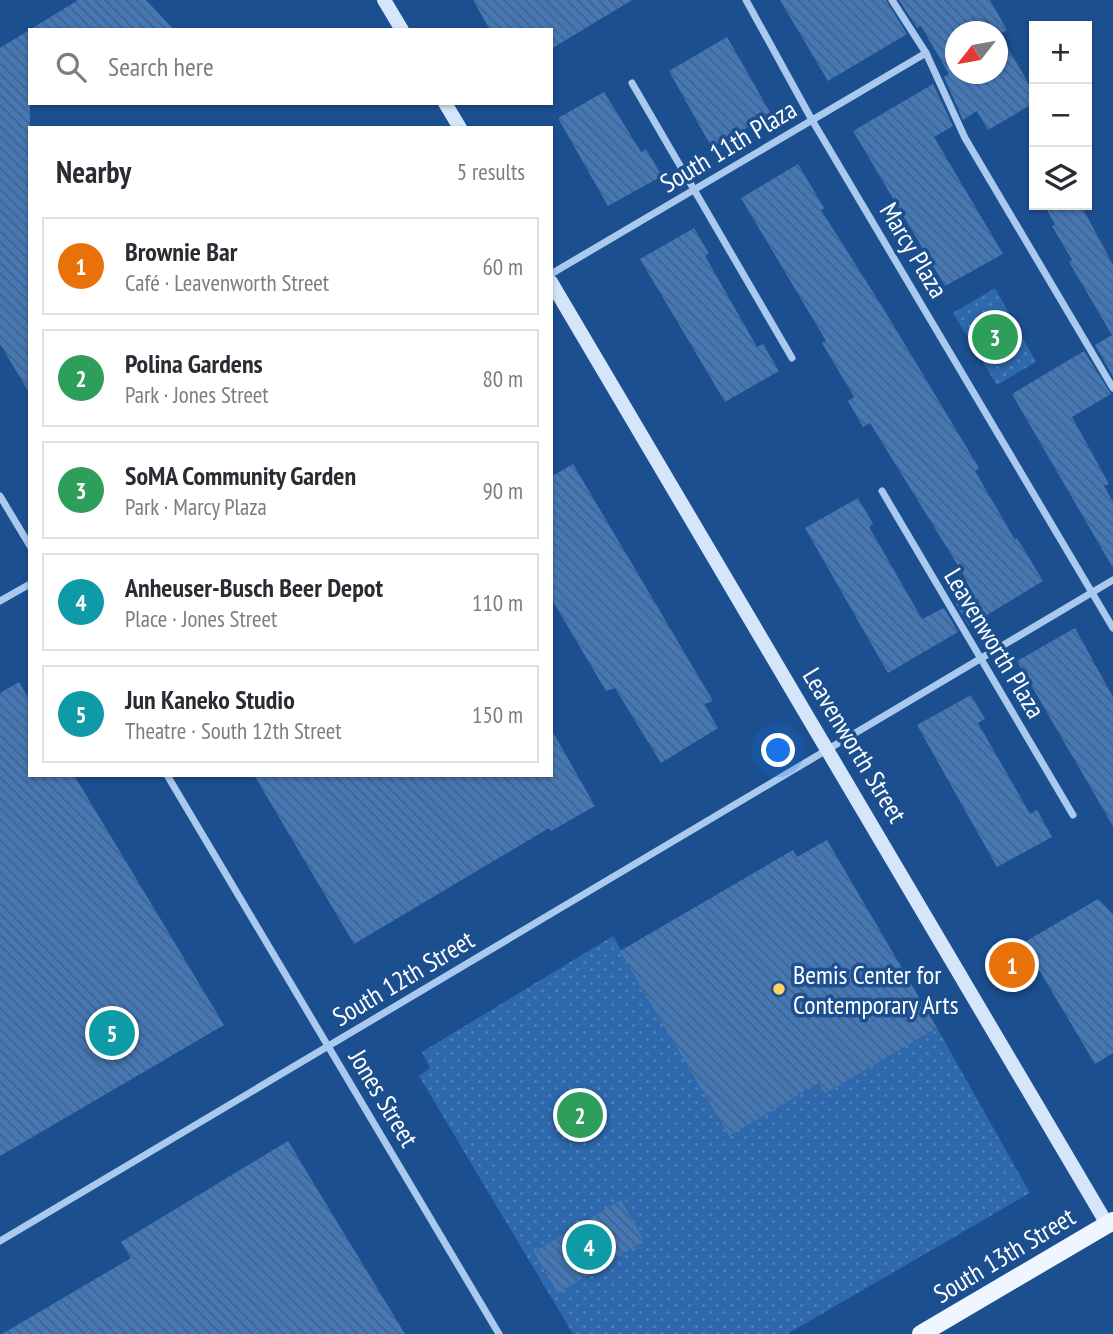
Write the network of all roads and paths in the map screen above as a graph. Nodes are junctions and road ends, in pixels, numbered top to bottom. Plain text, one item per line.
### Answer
1 (384, 0) edge
2 (746, 0) edge
3 (892, 0) edge
4 (401, 28) edge
5 (926, 53) junction
6 (632, 83) dead end
7 (446, 105) edge
8 (812, 120) junction
9 (459, 126) edge
10 (696, 190) junction
11 (553, 273) edge
12 (553, 285) edge
13 (792, 358) dead end
14 (1113, 388) edge
15 (882, 491) dead end
16 (0, 496) edge
17 (28, 543) edge
18 (1113, 580) edge
19 (28, 585) edge
20 (1092, 592) junction
21 (0, 601) edge
22 (1113, 628) edge
23 (980, 659) junction
24 (828, 751) junction
25 (168, 777) edge
26 (1073, 816) dead end
27 (329, 1047) junction
28 (1111, 1226) edge
29 (0, 1241) edge
30 (499, 1334) edge
31 (921, 1334) edge

1 - 4 street
2 - 8 street, Marcy Plaza
3 - 5 street
5 - 8 street, South 11th Plaza
5 - 14 street
6 - 10 street
7 - 9 street
8 - 10 street, South 11th Plaza
8 - 20 street, Marcy Plaza
10 - 11 street, South 11th Plaza
10 - 13 street
12 - 24 street, Leavenworth Street
15 - 23 street, Leavenworth Plaza
16 - 17 street
18 - 20 street, South 12th Street
19 - 21 street
20 - 22 street, Marcy Plaza
20 - 23 street, South 12th Street
23 - 24 street, South 12th Street
23 - 26 street, Leavenworth Plaza
24 - 27 street, South 12th Street
24 - 28 street, Leavenworth Street
25 - 27 street, Jones Street
27 - 29 street, South 12th Street
27 - 30 street, Jones Street
28 - 31 main road, South 13th Street

